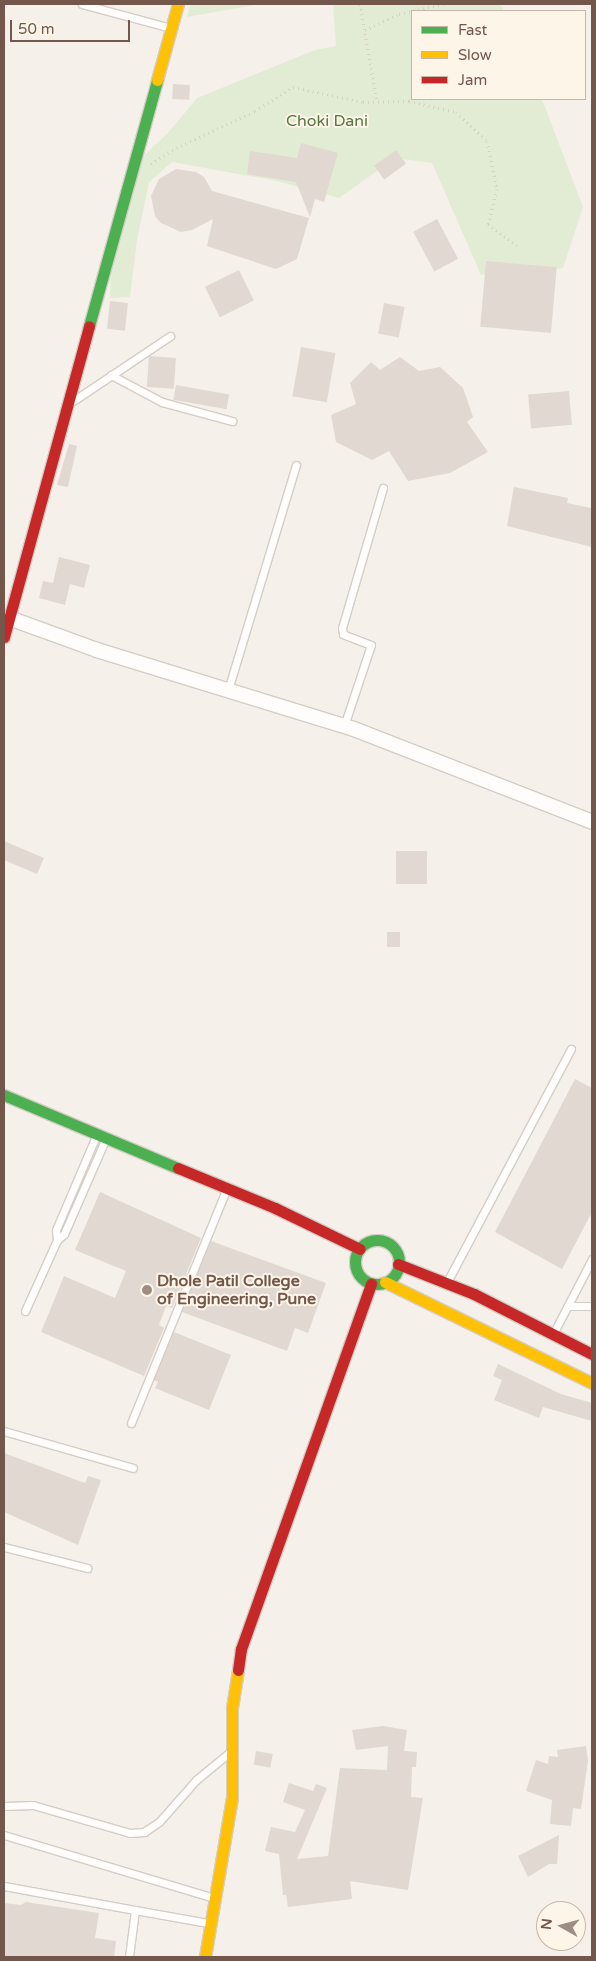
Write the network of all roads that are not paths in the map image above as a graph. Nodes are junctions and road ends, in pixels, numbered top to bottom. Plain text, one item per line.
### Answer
1 (82, 4) edge
2 (178, 4) edge
3 (171, 28) junction
4 (170, 336) dead end
5 (111, 375) junction
6 (68, 404) junction
7 (232, 421) dead end
8 (296, 465) dead end
9 (384, 488) dead end
10 (9, 618) junction
11 (4, 637) edge
12 (228, 690) junction
13 (344, 726) junction
14 (592, 822) edge
15 (571, 1049) dead end
16 (4, 1095) edge
17 (101, 1136) junction
18 (226, 1190) junction
19 (360, 1249) junction
20 (592, 1259) edge
21 (398, 1264) junction
22 (385, 1282) junction
23 (447, 1282) junction
24 (371, 1283) junction
25 (568, 1306) junction
26 (592, 1306) edge
27 (25, 1311) dead end
28 (553, 1334) junction
29 (592, 1354) edge
30 (592, 1383) edge
31 (131, 1423) dead end
32 (4, 1431) edge
33 (133, 1468) dead end
34 (4, 1548) edge
35 (87, 1568) dead end
36 (234, 1749) junction
37 (4, 1806) edge
38 (4, 1835) edge
39 (4, 1886) edge
40 (215, 1898) junction
41 (135, 1910) junction
42 (211, 1924) junction
43 (129, 1957) edge
44 (205, 1957) edge

1 - 3 lane
2 - 3 street
3 - 6 street
4 - 5 lane
5 - 6 lane
5 - 7 lane
6 - 10 street
8 - 12 lane
9 - 13 lane
10 - 11 street
10 - 12 street
12 - 13 street
13 - 14 street
15 - 23 lane
16 - 17 street
17 - 18 street
17 - 27 lane
18 - 19 street
18 - 31 lane
19 - 21 street
19 - 24 street
20 - 25 lane
21 - 22 street
21 - 23 street
22 - 24 street
22 - 30 street
23 - 28 street
24 - 36 street
25 - 26 lane
25 - 28 lane
28 - 29 street
32 - 33 lane
34 - 35 lane
36 - 37 lane
36 - 40 street
38 - 40 lane
39 - 41 lane
40 - 42 street
41 - 42 lane
41 - 43 lane
42 - 44 street

